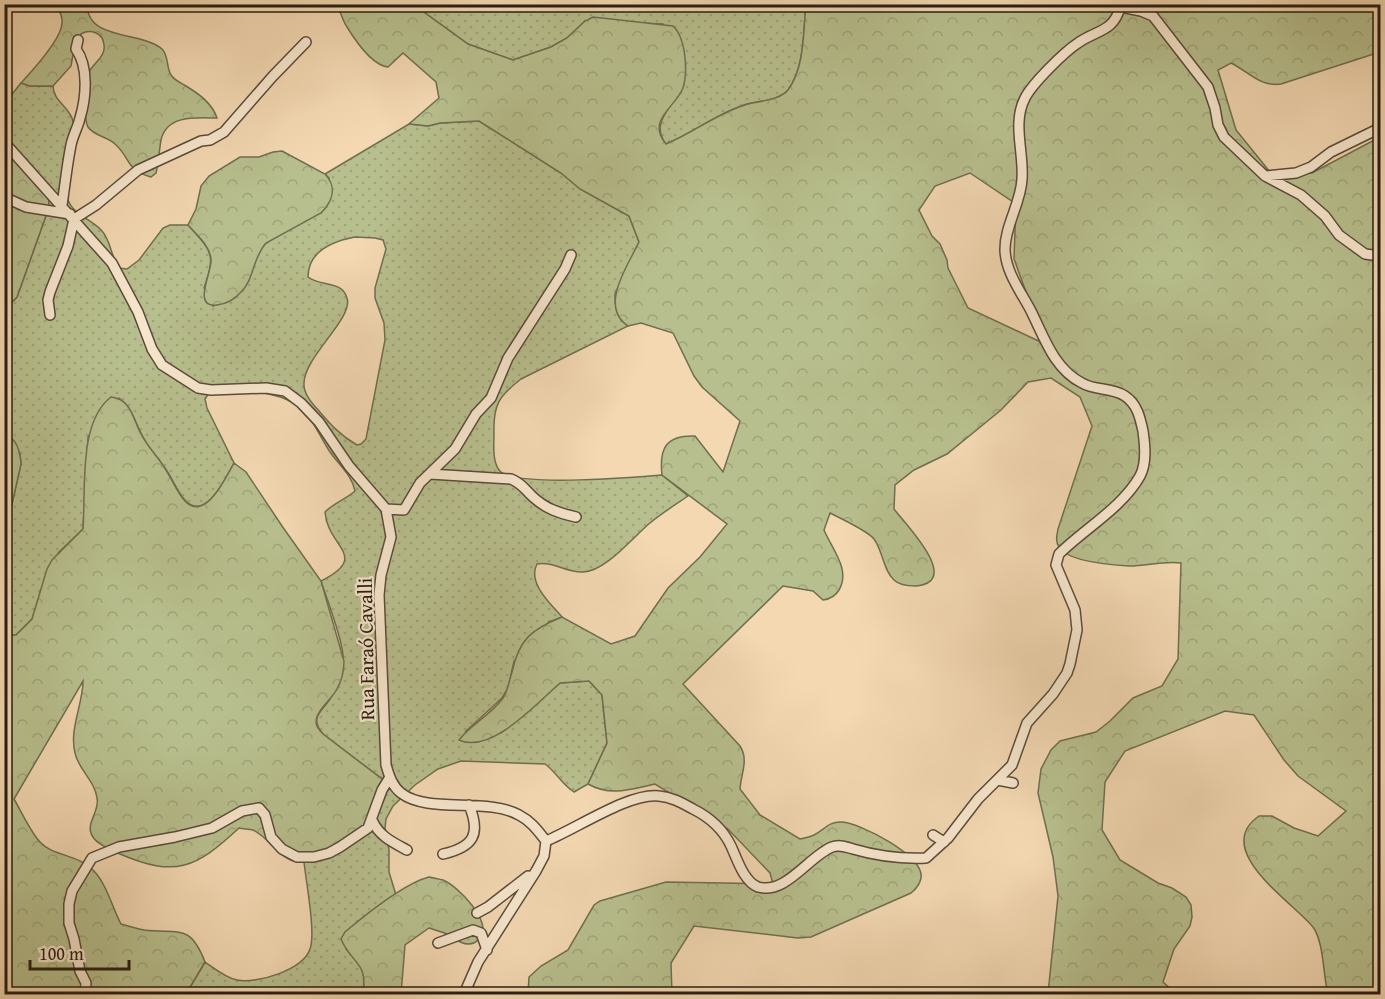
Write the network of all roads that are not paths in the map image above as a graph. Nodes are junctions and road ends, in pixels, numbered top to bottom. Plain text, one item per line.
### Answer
1 (1106, 4) edge
2 (1120, 7) junction
3 (78, 40) dead end
4 (306, 42) dead end
5 (1380, 128) edge
6 (4, 142) edge
7 (1265, 176) junction
8 (4, 197) edge
9 (62, 206) junction
10 (72, 216) junction
11 (571, 255) dead end
12 (1380, 256) edge
13 (50, 315) dead end
14 (430, 474) junction
15 (386, 509) junction
16 (576, 517) dead end
17 (390, 777) junction
18 (998, 780) junction
19 (1013, 783) dead end
20 (469, 805) junction
21 (372, 820) junction
22 (933, 835) dead end
23 (546, 841) junction
24 (944, 842) junction
25 (407, 850) dead end
26 (443, 854) dead end
27 (539, 866) junction
28 (477, 913) dead end
29 (438, 943) dead end
30 (487, 950) junction
31 (85, 994) edge
32 (464, 994) edge

1 - 2 street
2 - 7 street
2 - 18 street
3 - 9 street
4 - 10 street
5 - 7 street
6 - 9 street
7 - 12 street
8 - 10 street
9 - 10 street
10 - 13 street
10 - 15 street
11 - 14 street
14 - 15 street
14 - 16 street
15 - 17 street, Rua Faraó Cavalli
17 - 20 street
17 - 21 street
18 - 19 street
18 - 24 street
20 - 23 street
20 - 26 street
21 - 25 street
21 - 31 street
22 - 24 street
23 - 24 street
23 - 27 street
27 - 28 street
27 - 30 street
29 - 30 street
30 - 32 street

